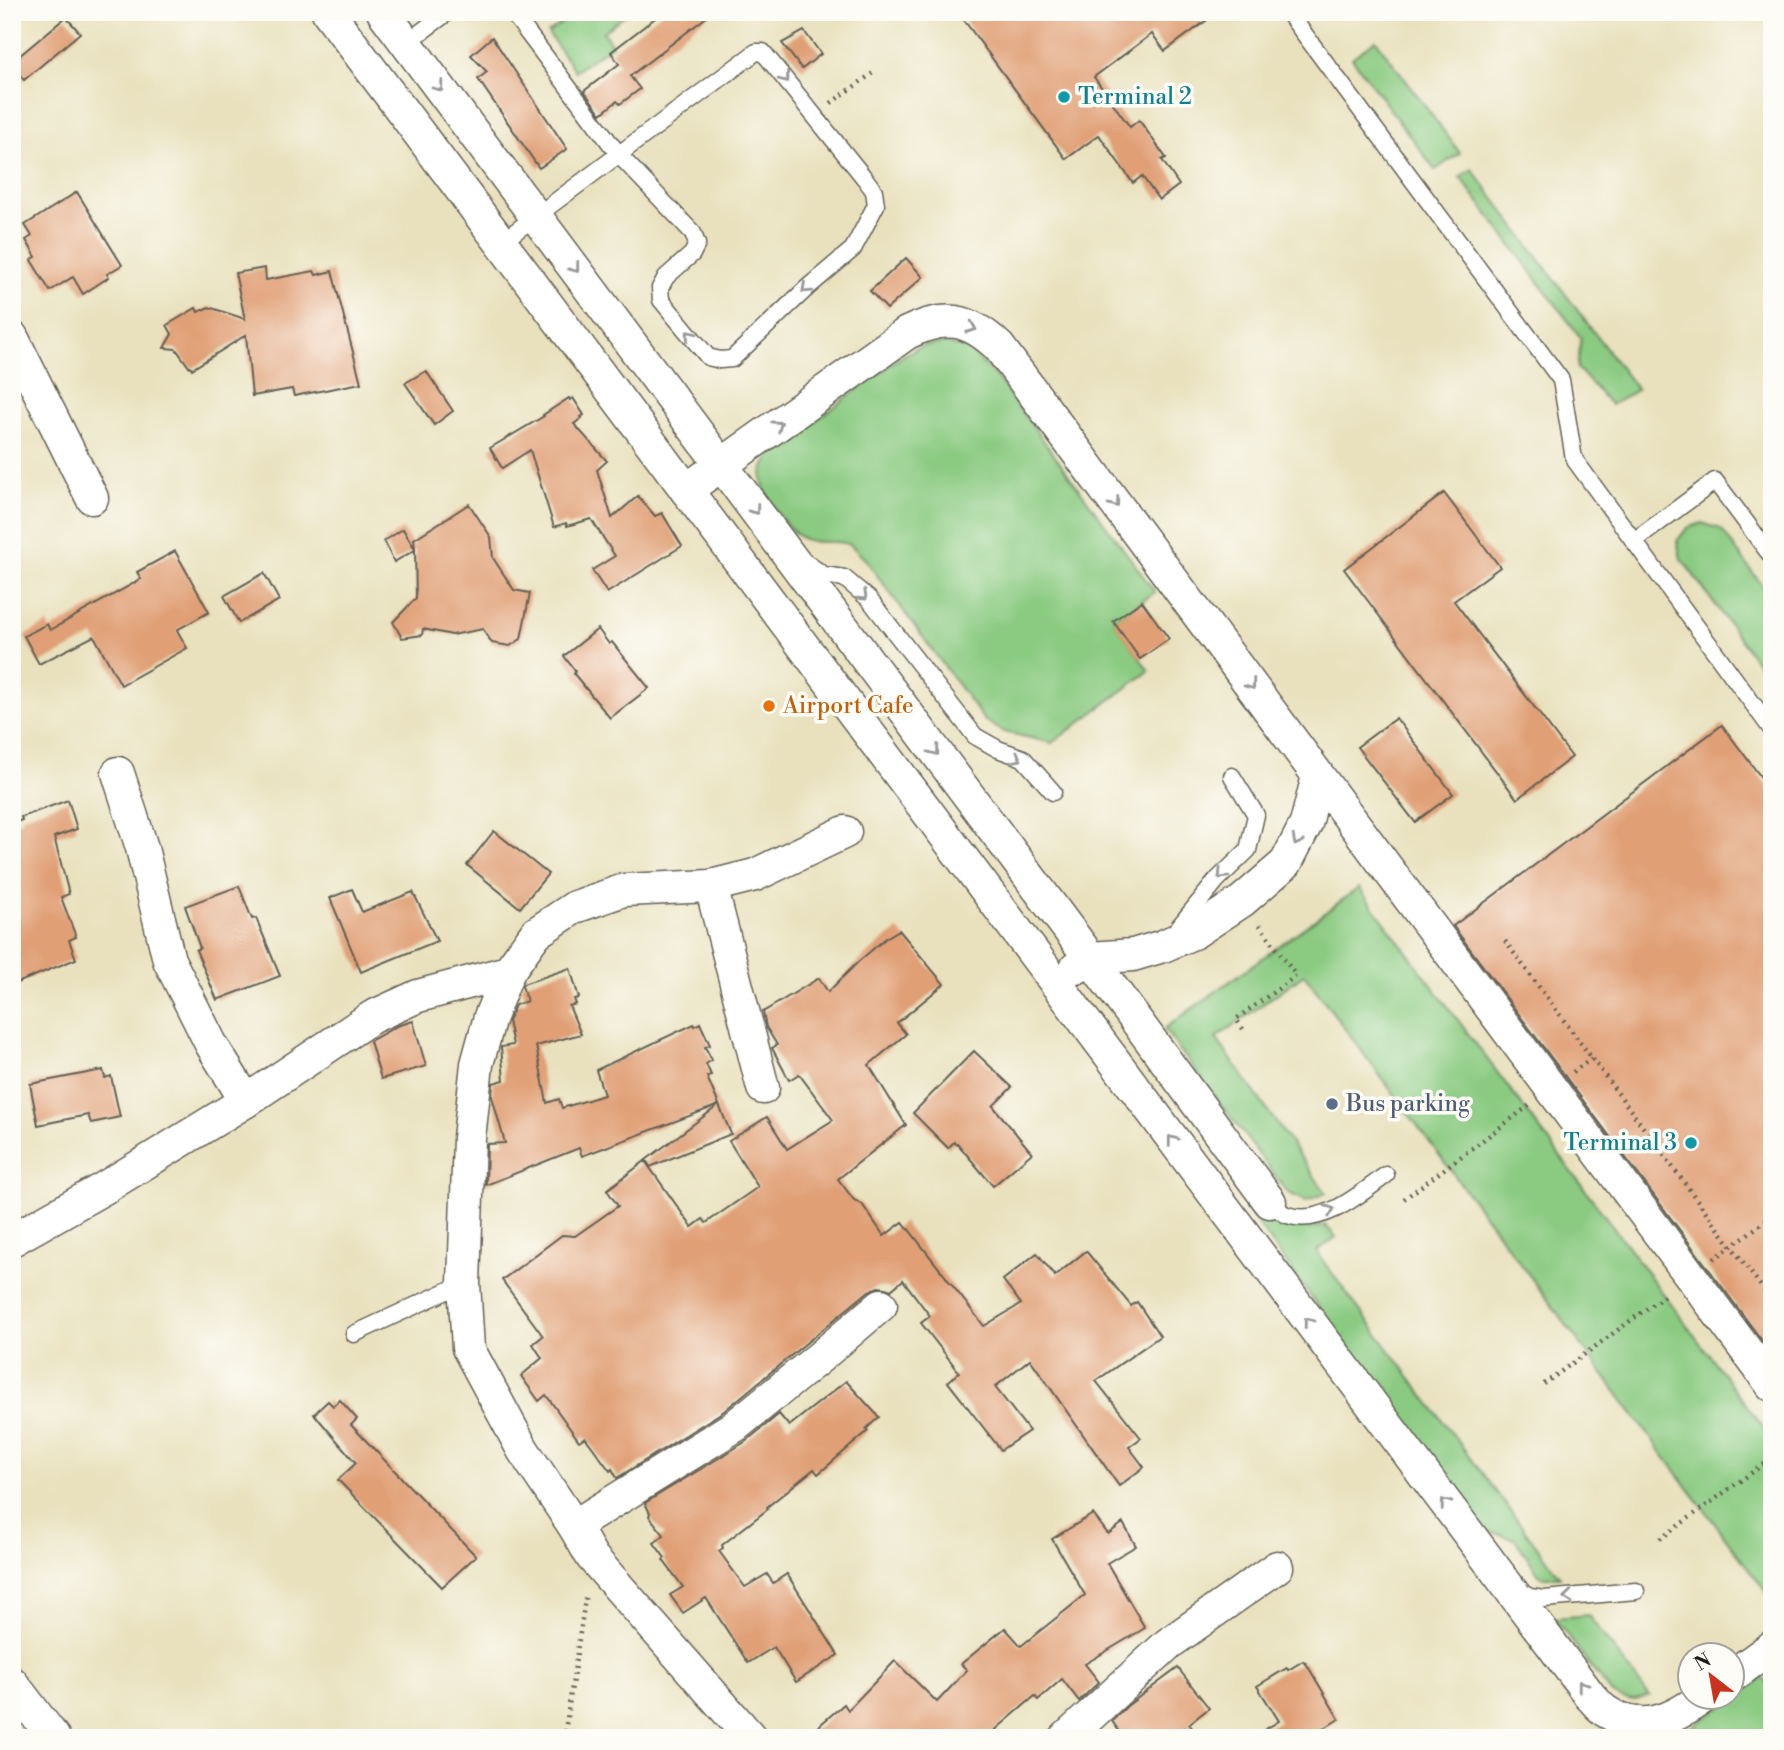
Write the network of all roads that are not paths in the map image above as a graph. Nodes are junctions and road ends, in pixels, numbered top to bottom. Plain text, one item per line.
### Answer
1 (328, 12) edge
2 (383, 12) edge
3 (448, 12) edge
4 (512, 12) edge
5 (1287, 12) edge
6 (406, 43) junction
7 (619, 155) junction
8 (536, 216) junction
9 (500, 243) junction
10 (12, 337) edge
11 (722, 465) junction
12 (686, 491) junction
13 (92, 498) dead end
14 (1634, 541) junction
15 (785, 549) junction
16 (1772, 558) edge
17 (1772, 730) edge
18 (118, 773) dead end
19 (1232, 776) dead end
20 (1318, 776) junction
21 (1053, 792) dead end
22 (845, 832) dead end
23 (711, 886) junction
24 (1163, 946) junction
25 (1090, 958) junction
26 (508, 972) junction
27 (1055, 983) junction
28 (763, 1088) dead end
29 (246, 1101) junction
30 (1386, 1175) dead end
31 (1270, 1202) joint
32 (12, 1240) edge
33 (464, 1283) junction
34 (881, 1305) dead end
35 (354, 1334) dead end
36 (1772, 1385) edge
37 (575, 1526) junction
38 (1277, 1567) dead end
39 (1499, 1576) junction
40 (1636, 1591) dead end
41 (1769, 1655) edge
42 (1746, 1668) edge
43 (12, 1683) edge
44 (1683, 1712) edge
45 (1627, 1729) edge
46 (54, 1738) edge
47 (751, 1738) edge
48 (1066, 1738) edge

1 - 9 street
2 - 6 street
3 - 6 lane
4 - 7 lane
5 - 14 lane
6 -> 8 street
7 -> 7 lane
7 - 8 lane
8 - 9 lane
8 -> 11 street
9 - 12 street
10 - 13 street
11 - 12 street
11 -> 15 street
11 -> 20 street
12 - 27 street
14 - 16 lane
14 - 17 lane
15 -> 21 lane
15 -> 25 street
18 - 29 street
19 -> 24 lane
20 -> 24 street
20 - 36 street
22 - 23 street
23 - 26 street
23 - 28 street
24 - 25 street
25 - 27 street
25 - 31 street
26 - 29 street
26 - 33 street
39 -> 27 street
29 - 32 street
31 -> 30 lane
33 - 35 lane
33 - 37 street
34 - 37 street
37 - 47 street
38 - 48 street
40 -> 39 lane
45 -> 39 street
41 - 42 street
43 - 46 street
44 - 45 street

